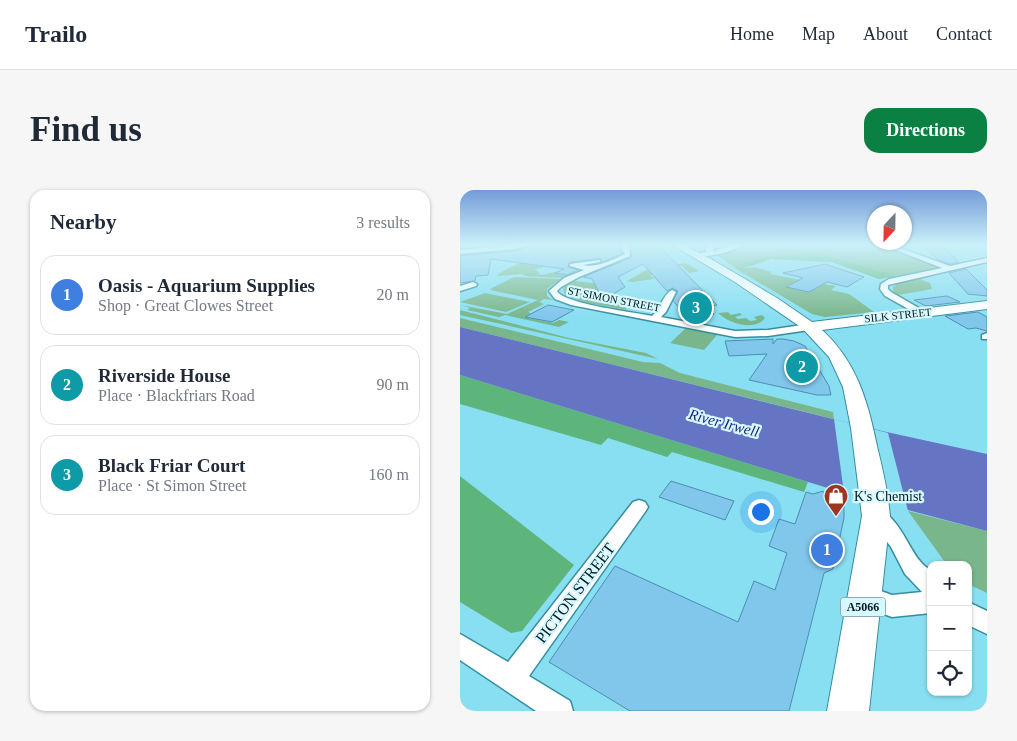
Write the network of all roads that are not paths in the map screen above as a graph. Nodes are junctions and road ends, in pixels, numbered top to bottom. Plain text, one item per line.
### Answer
1 (588, 268) edge
2 (595, 268) edge
3 (727, 268) edge
4 (949, 268) edge
5 (591, 269) junction
6 (474, 284) dead end
7 (460, 289) edge
8 (672, 292) dead end
9 (987, 305) edge
10 (921, 313) junction
11 (654, 318) junction
12 (809, 326) junction
13 (639, 507) dead end
14 (876, 509) junction
15 (927, 582) edge
16 (864, 596) junction
17 (927, 602) edge
18 (972, 615) edge
19 (987, 623) edge
20 (460, 646) edge
21 (511, 679) junction
22 (560, 711) edge
23 (848, 711) edge

1 - 5 street, ST SIMON STREET
2 - 5 street, ST SIMON STREET
3 - 12 main road
4 - 10 street
5 - 11 street, ST SIMON STREET
6 - 7 street
8 - 11 street
9 - 10 main road, SILK STREET
10 - 12 main road, SILK STREET
11 - 12 street, ST SIMON STREET
12 - 14 main road, A5066
13 - 21 street, PICTON STREET
14 - 15 street
14 - 16 main road, A5066
16 - 17 street
16 - 23 main road, A5066
18 - 19 street
20 - 21 street
21 - 22 street

